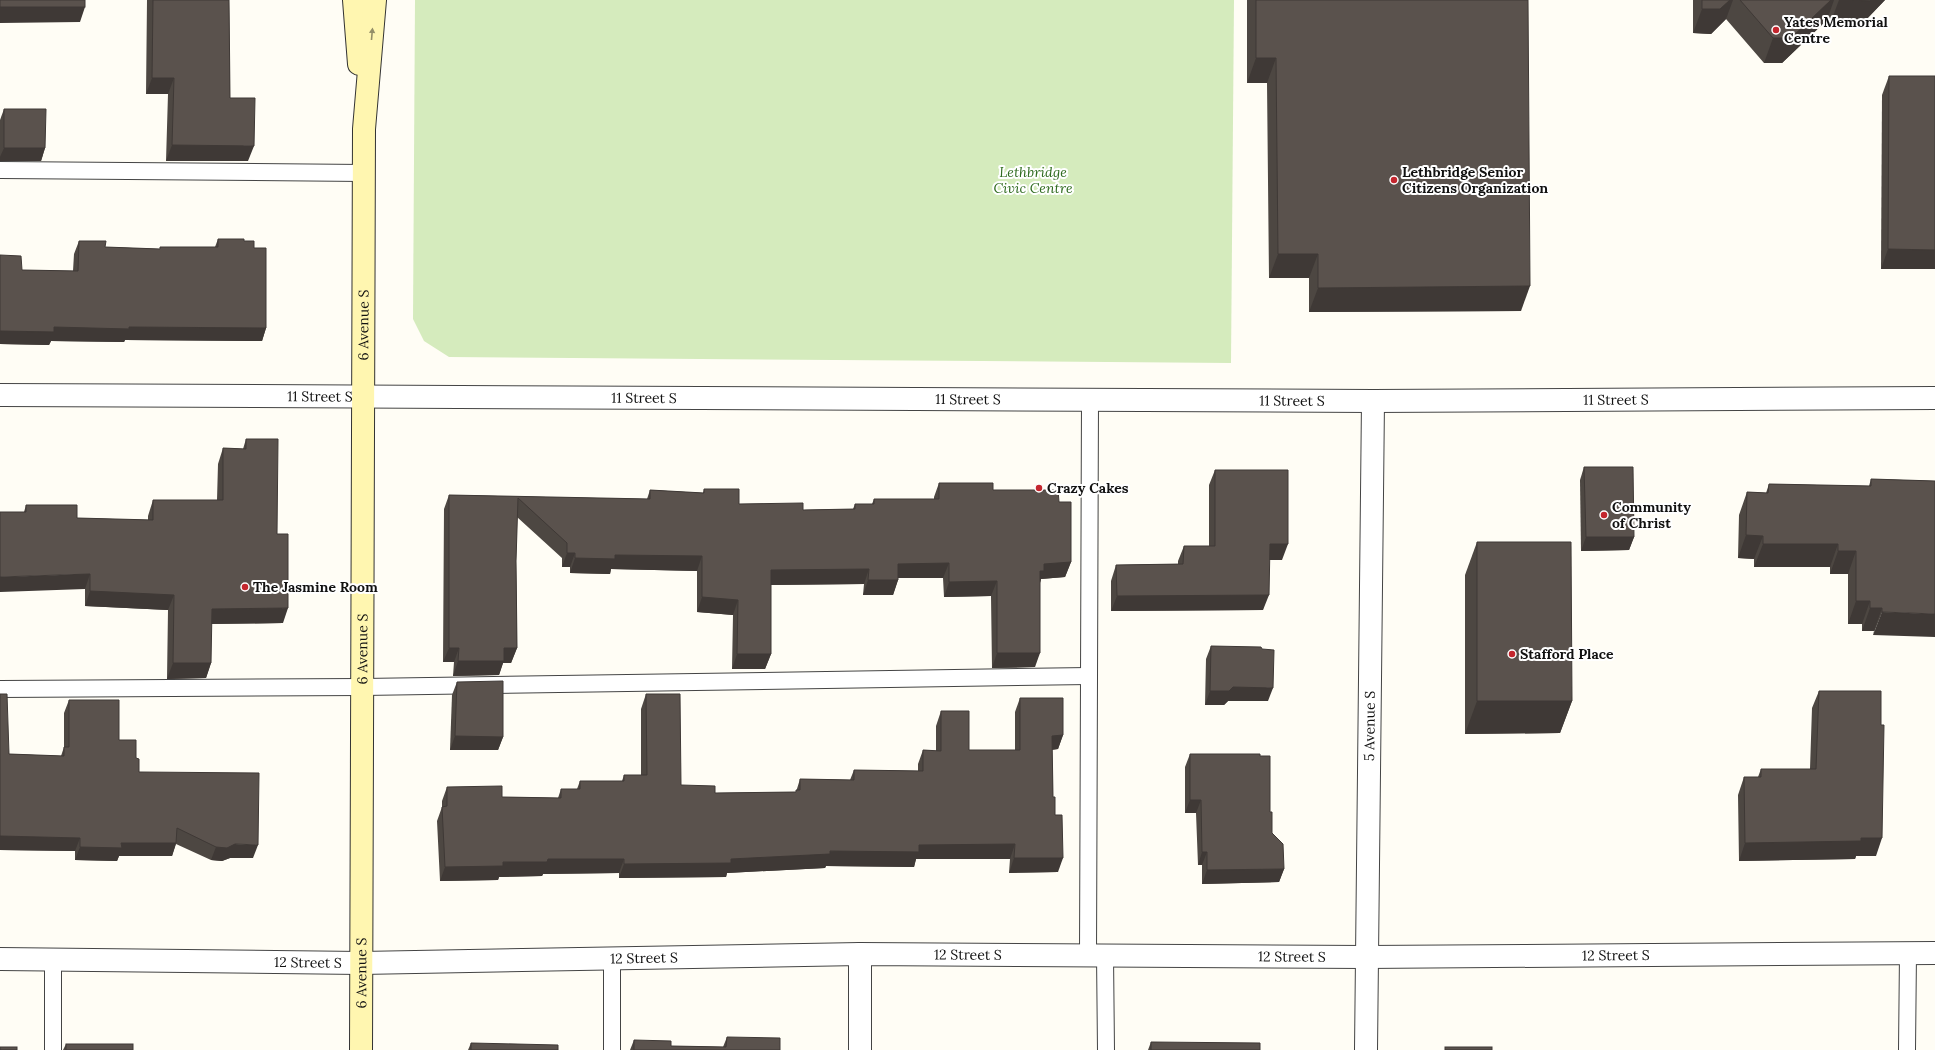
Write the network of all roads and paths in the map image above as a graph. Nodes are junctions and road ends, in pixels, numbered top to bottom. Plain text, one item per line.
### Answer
1 (354, 0) edge
2 (375, 0) edge
3 (364, 129) junction
4 (0, 170) edge
5 (364, 173) junction
6 (0, 395) edge
7 (364, 397) junction
8 (1935, 398) edge
9 (1090, 400) junction
10 (1373, 401) junction
11 (1089, 676) junction
12 (363, 687) junction
13 (0, 689) edge
14 (1935, 952) edge
15 (1908, 953) junction
16 (860, 954) junction
17 (1097, 955) junction
18 (1366, 956) junction
19 (612, 958) junction
20 (0, 959) edge
21 (53, 960) junction
22 (361, 963) junction
23 (54, 1050) edge
24 (361, 1050) edge
25 (612, 1050) edge
26 (860, 1050) edge
27 (1106, 1050) edge
28 (1366, 1050) edge
29 (1906, 1050) edge

1 - 3 main road, 6 Avenue S
3 -> 2 main road, 6 Avenue S
3 - 5 main road, 6 Avenue S
4 - 5 lane
5 - 7 main road, 6 Avenue S
6 - 7 street, 11 Street S
7 - 9 street, 11 Street S
7 - 12 main road, 6 Avenue S
8 - 10 street, 11 Street S
9 - 10 street, 11 Street S
9 - 11 lane
10 - 18 street, 5 Avenue S
11 - 12 lane
11 - 17 lane
12 - 13 lane
12 - 22 main road, 6 Avenue S
14 - 15 street, 12 Street S
15 - 18 street, 12 Street S
15 - 29 lane
16 - 17 street, 12 Street S
16 - 19 street, 12 Street S
16 - 26 street
17 - 18 street, 12 Street S
17 - 27 lane
18 - 28 street, 5 Avenue S
19 - 22 street, 12 Street S
19 - 25 lane
20 - 21 street, 12 Street S
21 - 22 street, 12 Street S
21 - 23 lane
22 - 24 main road, 6 Avenue S

